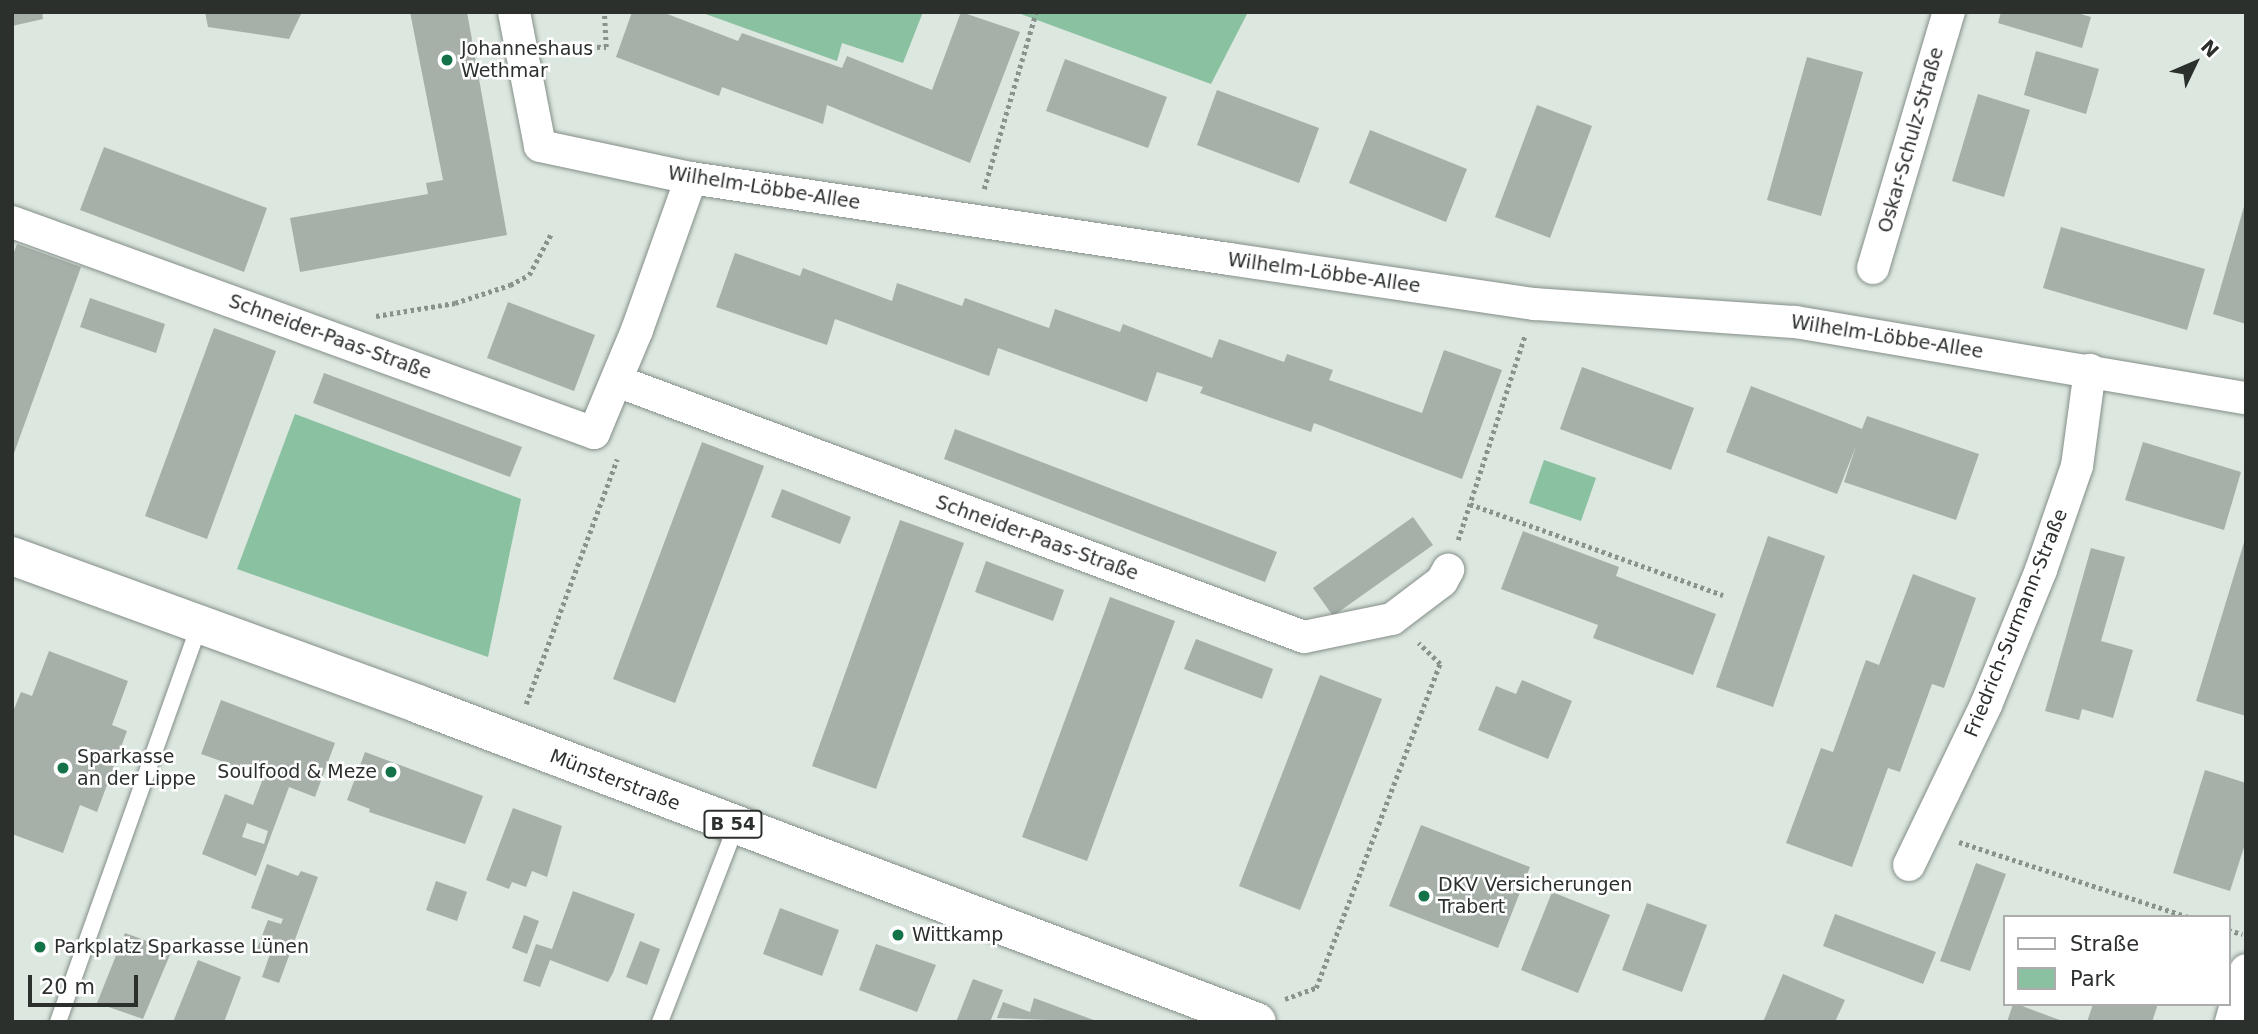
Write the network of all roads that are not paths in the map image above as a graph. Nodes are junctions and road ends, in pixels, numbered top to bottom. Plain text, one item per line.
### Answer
1 (514, 12) edge
2 (1949, 12) edge
3 (691, 178) junction
4 (12, 222) edge
5 (1874, 268) dead end
6 (2090, 370) junction
7 (617, 381) junction
8 (2246, 398) edge
9 (12, 556) edge
10 (1448, 570) road end
11 (200, 624) junction
12 (736, 825) junction
13 (1909, 865) dead end
14 (2246, 970) edge
15 (1269, 1013) edge
16 (58, 1022) edge
17 (660, 1022) edge
18 (2231, 1022) edge

1 - 3 street, Wilhelm-Löbbe-Allee
2 - 5 street, Oskar-Schulz-Straße
3 - 6 street, Wilhelm-Löbbe-Allee
3 - 7 street
4 - 7 street, Schneider-Paas-Straße
6 - 8 street, Wilhelm-Löbbe-Allee
6 - 13 street, Friedrich-Surmann-Straße
7 - 10 street, Schneider-Paas-Straße
9 - 11 main road, Münsterstraße / B 54
11 - 12 main road, Münsterstraße / B 54
11 - 16 lane
12 - 15 main road, Münsterstraße / B 54
12 - 17 lane
14 - 18 street

